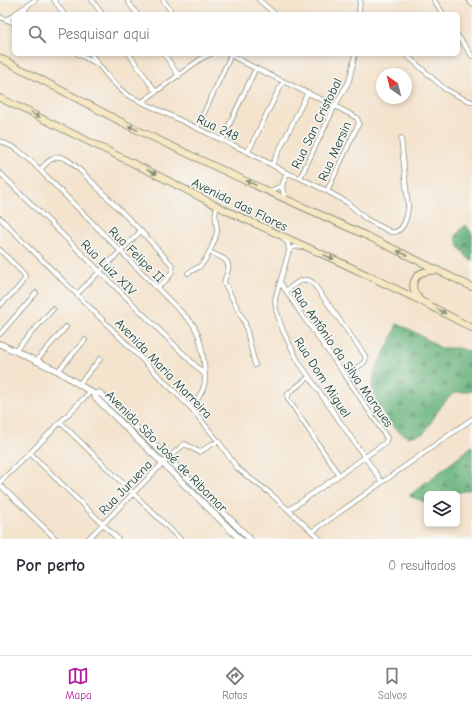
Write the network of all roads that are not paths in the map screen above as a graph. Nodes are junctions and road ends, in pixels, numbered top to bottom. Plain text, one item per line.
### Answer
1 (36, 0) edge
2 (54, 0) edge
3 (92, 0) edge
4 (127, 0) edge
5 (163, 0) edge
6 (258, 0) edge
7 (360, 0) edge
8 (434, 0) edge
9 (469, 0) edge
10 (472, 4) edge
11 (24, 8) junction
12 (17, 12) edge
13 (27, 12) edge
14 (63, 12) edge
15 (101, 12) edge
16 (135, 12) edge
17 (172, 12) edge
18 (273, 12) edge
19 (359, 12) edge
20 (442, 12) edge
21 (12, 16) edge
22 (0, 17) edge
23 (6, 20) junction
24 (12, 22) edge
25 (460, 39) edge
26 (82, 56) edge
27 (92, 56) edge
28 (130, 56) edge
29 (165, 56) edge
30 (206, 56) edge
31 (229, 56) edge
32 (234, 56) edge
33 (355, 56) edge
34 (406, 56) edge
35 (472, 56) edge
36 (0, 58) edge
37 (202, 58) joint
38 (98, 64) junction
39 (256, 68) junction
40 (179, 76) junction
41 (283, 81) junction
42 (156, 92) junction
43 (308, 92) junction
44 (0, 98) edge
45 (142, 102) junction
46 (472, 102) edge
47 (335, 106) junction
48 (197, 128) junction
49 (401, 138) dead end
50 (222, 140) junction
51 (0, 141) edge
52 (248, 152) junction
53 (272, 165) junction
54 (40, 170) junction
55 (0, 173) edge
56 (287, 173) junction
57 (300, 178) junction
58 (282, 186) junction
59 (268, 191) junction
60 (327, 191) junction
61 (286, 199) junction
62 (217, 206) junction
63 (0, 218) edge
64 (141, 231) junction
65 (280, 236) junction
66 (310, 249) junction
67 (0, 250) edge
68 (289, 251) junction
69 (120, 252) junction
70 (209, 252) junction
71 (437, 270) junction
72 (99, 272) junction
73 (188, 273) dead end
74 (280, 282) junction
75 (472, 287) edge
76 (157, 288) junction
77 (286, 292) junction
78 (36, 293) dead end
79 (77, 294) junction
80 (421, 301) junction
81 (0, 305) edge
82 (53, 309) dead end
83 (66, 327) dead end
84 (472, 328) edge
85 (0, 334) edge
86 (85, 340) dead end
87 (0, 344) edge
88 (15, 350) junction
89 (100, 359) dead end
90 (36, 361) junction
91 (256, 365) dead end
92 (58, 371) junction
93 (205, 375) junction
94 (345, 375) junction
95 (309, 377) junction
96 (79, 384) junction
97 (92, 393) junction
98 (191, 408) junction
99 (472, 419) edge
100 (60, 422) junction
101 (219, 442) junction
102 (30, 453) junction
103 (168, 458) junction
104 (364, 458) junction
105 (164, 463) junction
106 (339, 475) junction
107 (0, 482) edge
108 (382, 482) junction
109 (0, 485) edge
110 (133, 493) junction
111 (289, 510) junction
112 (103, 524) junction
113 (242, 531) junction
114 (313, 531) junction
115 (237, 538) edge
116 (56, 539) edge
117 (88, 539) edge
118 (118, 539) edge
119 (180, 539) edge
120 (250, 539) edge
121 (320, 539) edge

1 - 11 street
2 - 14 street
3 - 15 street
4 - 16 street
5 - 17 street
6 - 18 street
7 - 19 street
8 - 20 street
9 - 10 street
11 - 12 street
11 - 13 street
21 - 23 street
22 - 23 street
23 - 24 street
25 - 35 street
26 - 38 street
27 - 38 street, Rua 248
28 - 42 street
29 - 40 street
30 - 37 street
31 - 48 street
32 - 39 street
33 - 47 street, Rua San Cristobal
34 - 46 street
59 -> 36 main road, Avenida das Flores
37 - 40 street
38 - 45 street, Rua 248
39 - 41 street
39 - 50 street
40 - 42 street
41 - 43 street
41 - 52 street
42 - 45 street
43 - 47 street
43 - 53 street
44 -> 62 main road, Avenida das Flores
45 - 48 street, Rua 248
47 - 57 street, Rua San Cristobal
47 - 60 street, Rua Mersin
48 - 50 street, Rua 248
49 - 60 street, Rua 248
50 - 52 street, Rua 248
51 - 54 street, Rua Felipe II
52 - 53 street, Rua 248
53 - 56 street, Rua 248
54 - 64 street
54 - 69 street, Rua Felipe II
55 - 72 street, Rua Luiz XIV
56 - 57 street, Rua 248
56 - 58 street
57 - 60 street, Rua 248
58 - 59 street
58 - 61 street
59 - 61 main road, Avenida das Flores
71 -> 61 main road, Avenida das Flores
62 - 65 main road, Avenida das Flores
62 - 70 street
63 - 79 street, Avenida Maria Marreira
64 - 69 street
64 - 76 street
65 - 66 main road, Avenida das Flores
65 - 68 street
66 - 68 street
66 -> 80 main road, Avenida das Flores
67 - 81 street
68 - 74 street, Rua Dom Miguel
69 - 72 street
69 - 76 street, Rua Felipe II
70 - 73 street
70 - 91 street
71 - 75 main road, Avenida das Flores
71 - 80 main road
72 - 79 street
72 - 93 street, Rua Luiz XIV
74 - 77 street, Rua Antônio da Silva Marques
74 - 95 street, Rua Dom Miguel
76 - 93 street, Rua Felipe II
77 - 94 street, Rua Antônio da Silva Marques
77 - 94 street
78 - 85 street
79 - 98 street, Avenida Maria Marreira
80 -> 84 main road, Avenida das Flores
82 - 88 street
83 - 90 street
86 - 92 street
87 - 88 street
88 - 90 street
89 - 96 street
90 - 92 street
92 - 96 street
93 - 98 street, Rua Felipe II
94 - 104 street, Rua Antônio da Silva Marques
95 - 104 street, Rua Dom Miguel
95 - 106 street
96 - 97 street
97 - 100 street
97 - 103 street, Avenida São José de Ribamar
97 - 105 street, Avenida São José de Ribamar
98 - 101 street, Avenida Maria Marreira
99 - 108 street
100 - 102 street
100 - 110 street
101 - 103 street, Rua Juruena
101 - 111 street, Avenida Maria Marreira
102 - 107 street
102 - 112 street
103 - 105 street, Rua Juruena
103 - 113 street, Avenida São José de Ribamar
104 - 106 street
104 - 108 street, Rua Dom Miguel
105 - 110 street, Rua Juruena
105 - 115 street, Avenida São José de Ribamar
106 - 111 street
108 - 114 street
109 - 116 street
110 - 112 street, Rua Juruena
110 - 119 street
111 - 114 street, Avenida Maria Marreira
112 - 117 street, Rua Juruena
112 - 118 street
113 - 115 street
113 - 120 street, Avenida São José de Ribamar
114 - 121 street, Avenida Maria Marreira

